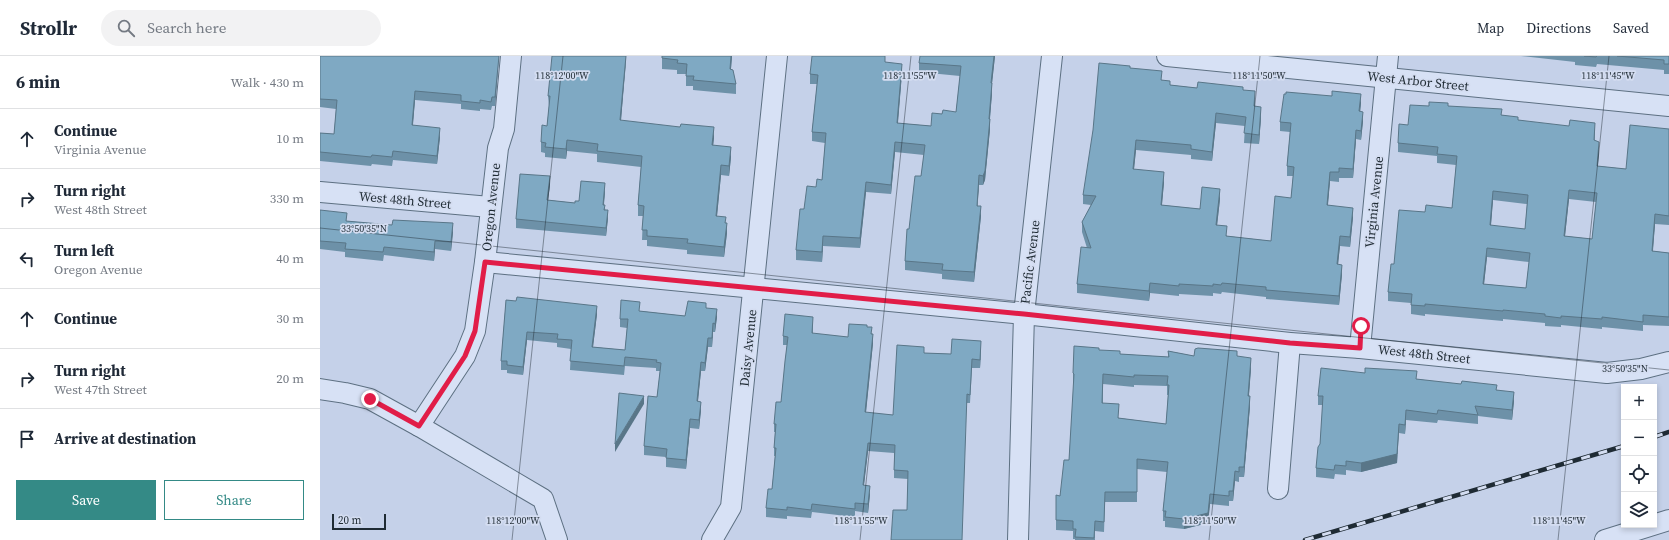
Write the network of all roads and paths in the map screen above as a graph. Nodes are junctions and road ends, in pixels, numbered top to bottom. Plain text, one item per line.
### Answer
1 (510, 56) edge
2 (777, 56) edge
3 (1052, 56) edge
4 (1167, 56) edge
5 (1388, 56) edge
6 (1386, 78) junction
7 (1669, 106) edge
8 (320, 192) edge
9 (490, 207) junction
10 (485, 262) junction
11 (754, 287) junction
12 (1024, 314) junction
13 (1290, 343) junction
14 (1360, 348) junction
15 (1669, 362) edge
16 (320, 389) edge
17 (419, 426) junction
18 (1278, 489) dead end
19 (1669, 520) edge
20 (557, 540) edge
21 (712, 540) edge
22 (1018, 540) edge
23 (1605, 540) edge

1 - 9 street, Oregon Avenue
2 - 11 street, Daisy Avenue
3 - 12 street, Pacific Avenue
4 - 6 street, West Arbor Street
5 - 6 street, Virginia Avenue
6 - 7 street, West Arbor Street
6 - 14 street, Virginia Avenue
8 - 9 street, West 48th Street
9 - 10 street, Oregon Avenue
10 - 11 street, West 48th Street
10 - 17 street, Oregon Avenue
11 - 12 street, West 48th Street
11 - 21 street, Daisy Avenue
12 - 13 street, West 48th Street
12 - 22 street, Pacific Avenue
13 - 14 street, West 48th Street
13 - 18 street
14 - 15 street, West 48th Street
16 - 17 street
17 - 20 street
19 - 23 street

